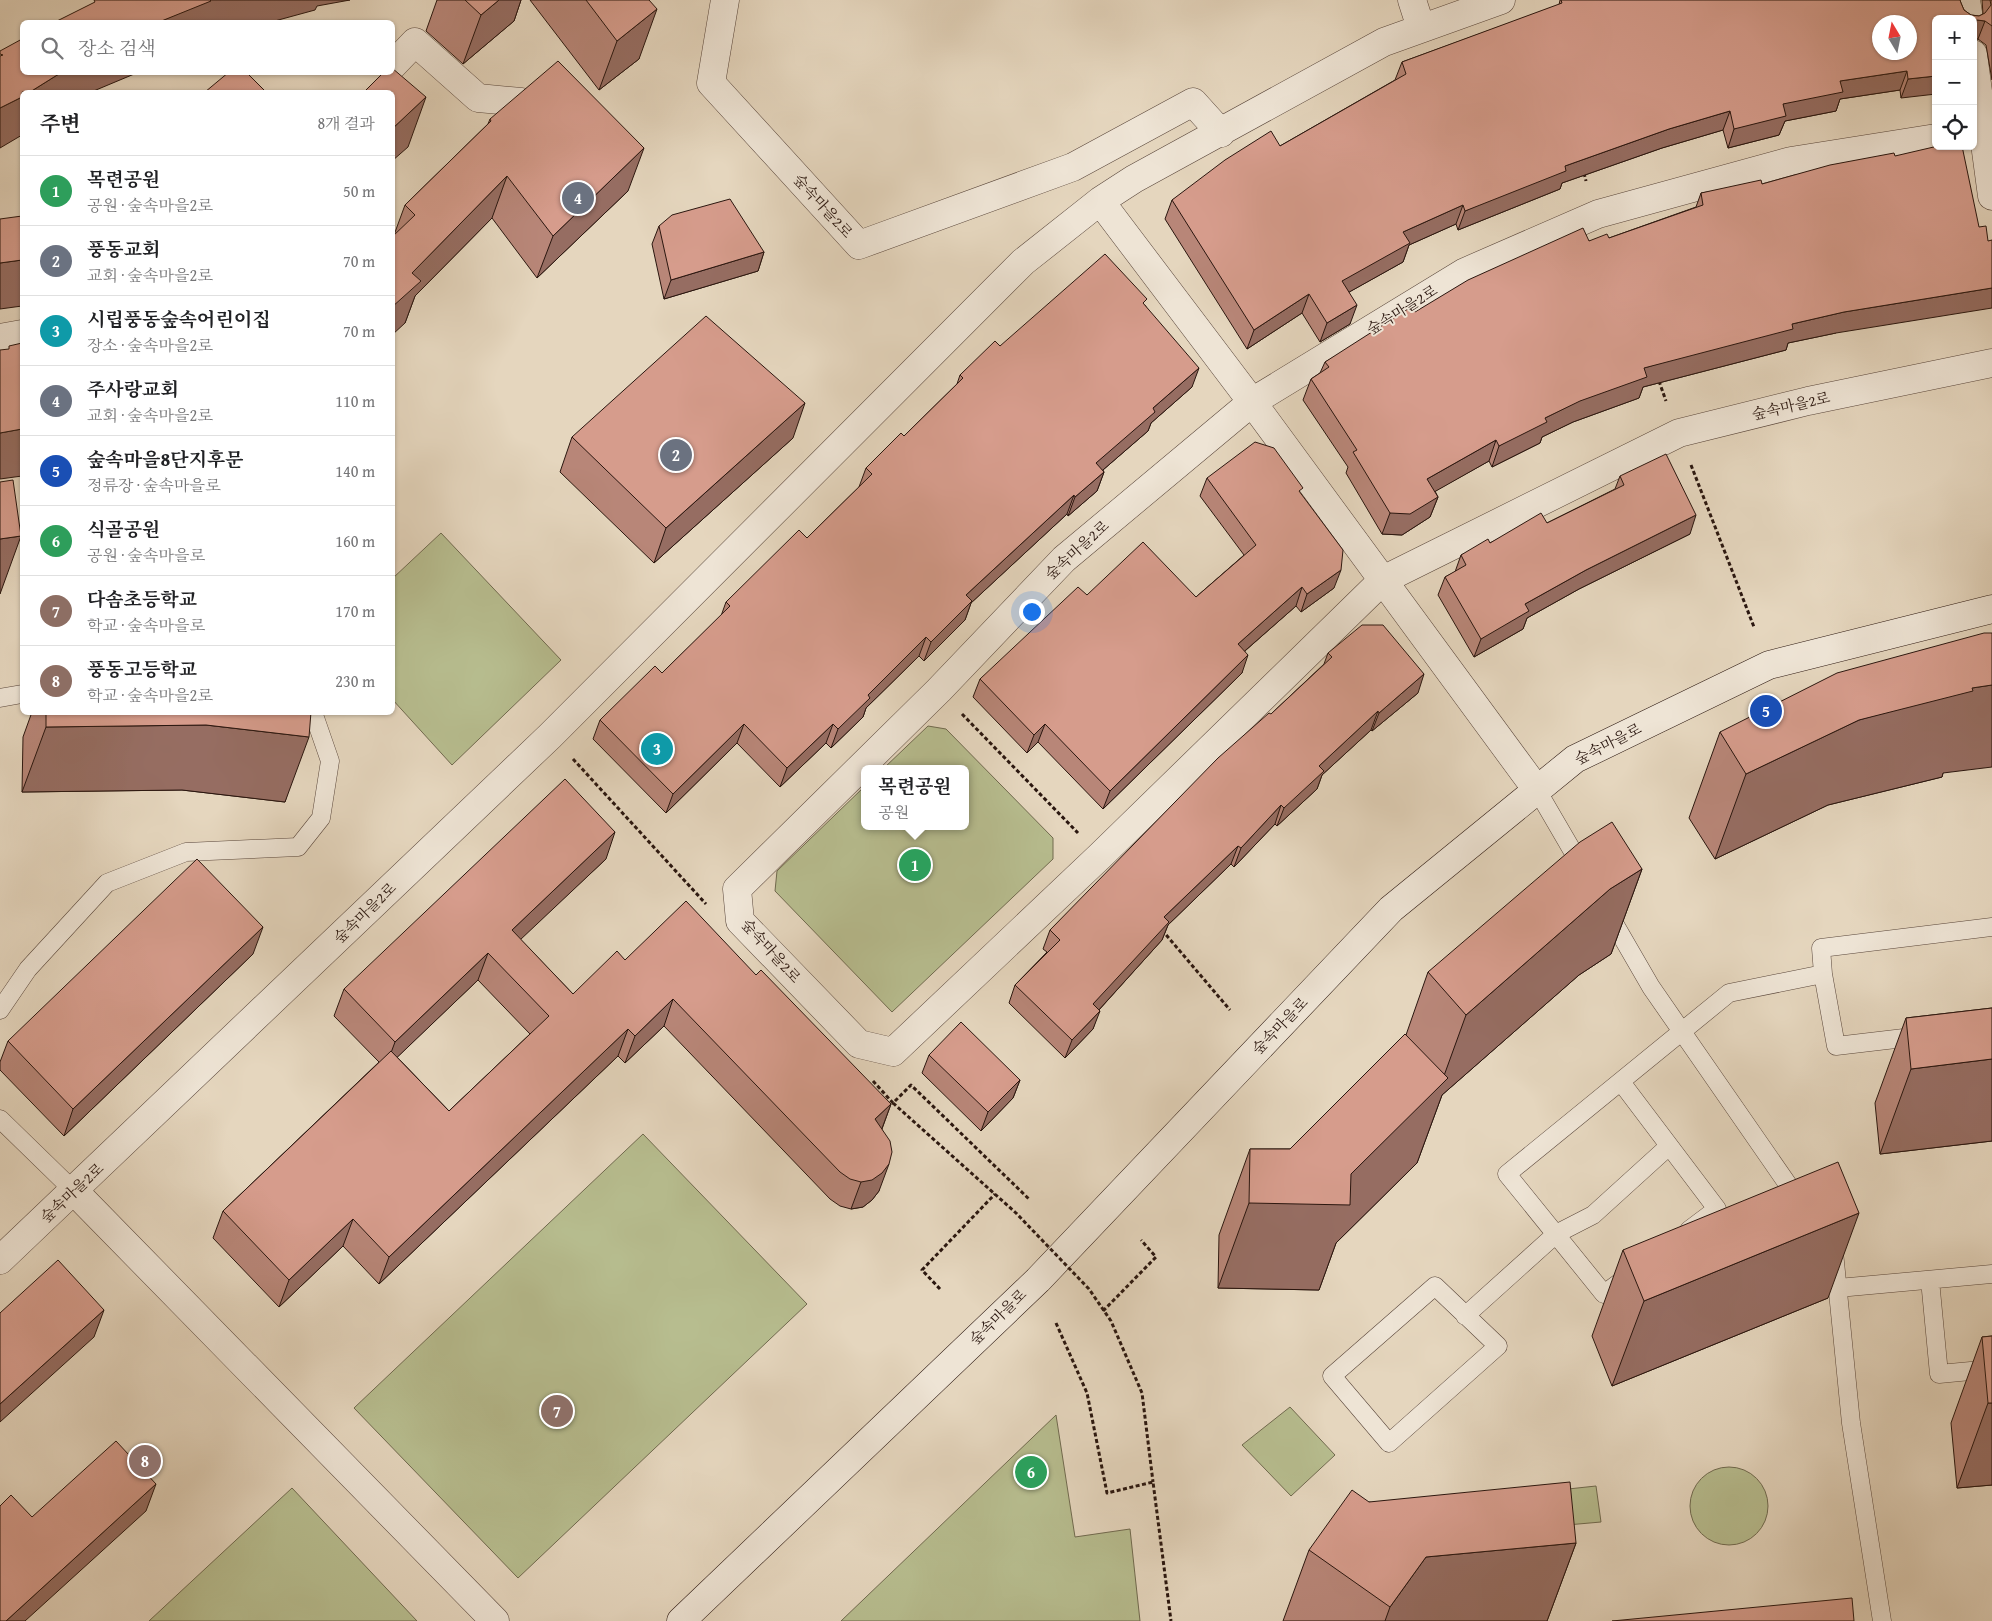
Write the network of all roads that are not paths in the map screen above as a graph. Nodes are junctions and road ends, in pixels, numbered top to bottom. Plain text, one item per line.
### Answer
1 (725, 0) edge
2 (1412, 0) edge
3 (1501, 0) edge
4 (1966, 0) edge
5 (1968, 15) edge
6 (1421, 28) junction
7 (1973, 60) edge
8 (395, 64) edge
9 (522, 102) edge
10 (1978, 131) edge
11 (1221, 133) junction
12 (1932, 139) edge
13 (1992, 196) edge
14 (1100, 201) junction
15 (20, 334) edge
16 (0, 338) edge
17 (1992, 363) edge
18 (1252, 402) junction
19 (1383, 580) junction
20 (1992, 609) edge
21 (20, 694) edge
22 (0, 698) edge
23 (314, 715) edge
24 (863, 765) edge
25 (861, 767) edge
26 (1537, 790) junction
27 (1992, 927) edge
28 (1823, 974) junction
29 (0, 1010) edge
30 (1682, 1031) junction
31 (1933, 1034) edge
32 (1621, 1082) junction
33 (0, 1119) edge
34 (1669, 1146) junction
35 (74, 1191) junction
36 (1812, 1220) edge
37 (1556, 1234) junction
38 (1823, 1236) edge
39 (1672, 1243) edge
40 (0, 1260) edge
41 (1642, 1266) edge
42 (1992, 1274) edge
43 (1930, 1280) junction
44 (1838, 1288) junction
45 (1465, 1316) junction
46 (1992, 1369) edge
47 (495, 1621) edge
48 (681, 1621) edge
49 (1882, 1621) edge

1 - 11 street, 숲속마을2로
2 - 6 street
3 - 6 street, 숲속마을2로
4 - 5 street
6 - 11 street, 숲속마을2로
7 - 10 street
8 - 9 street
10 - 13 street
11 - 14 street, 숲속마을2로
12 - 18 street, 숲속마을2로
14 - 18 street
14 - 35 street, 숲속마을2로
15 - 16 street
17 - 19 street, 숲속마을2로
18 - 19 street
18 - 24 street, 숲속마을2로
19 - 25 street, 숲속마을2로
19 - 26 street
20 - 26 street, 숲속마을로
21 - 22 lane
23 - 29 lane
26 - 30 lane
26 - 48 street, 숲속마을로
27 - 28 lane
28 - 30 lane
28 - 31 lane
30 - 32 lane
30 - 36 lane
32 - 34 lane
32 - 37 lane
33 - 35 lane
34 - 37 lane
34 - 39 lane
35 - 40 street, 숲속마을2로
35 - 47 street
37 - 41 lane
37 - 45 lane
38 - 44 lane
42 - 43 lane
43 - 44 lane
43 - 46 lane
44 - 49 lane
45 - 45 lane

